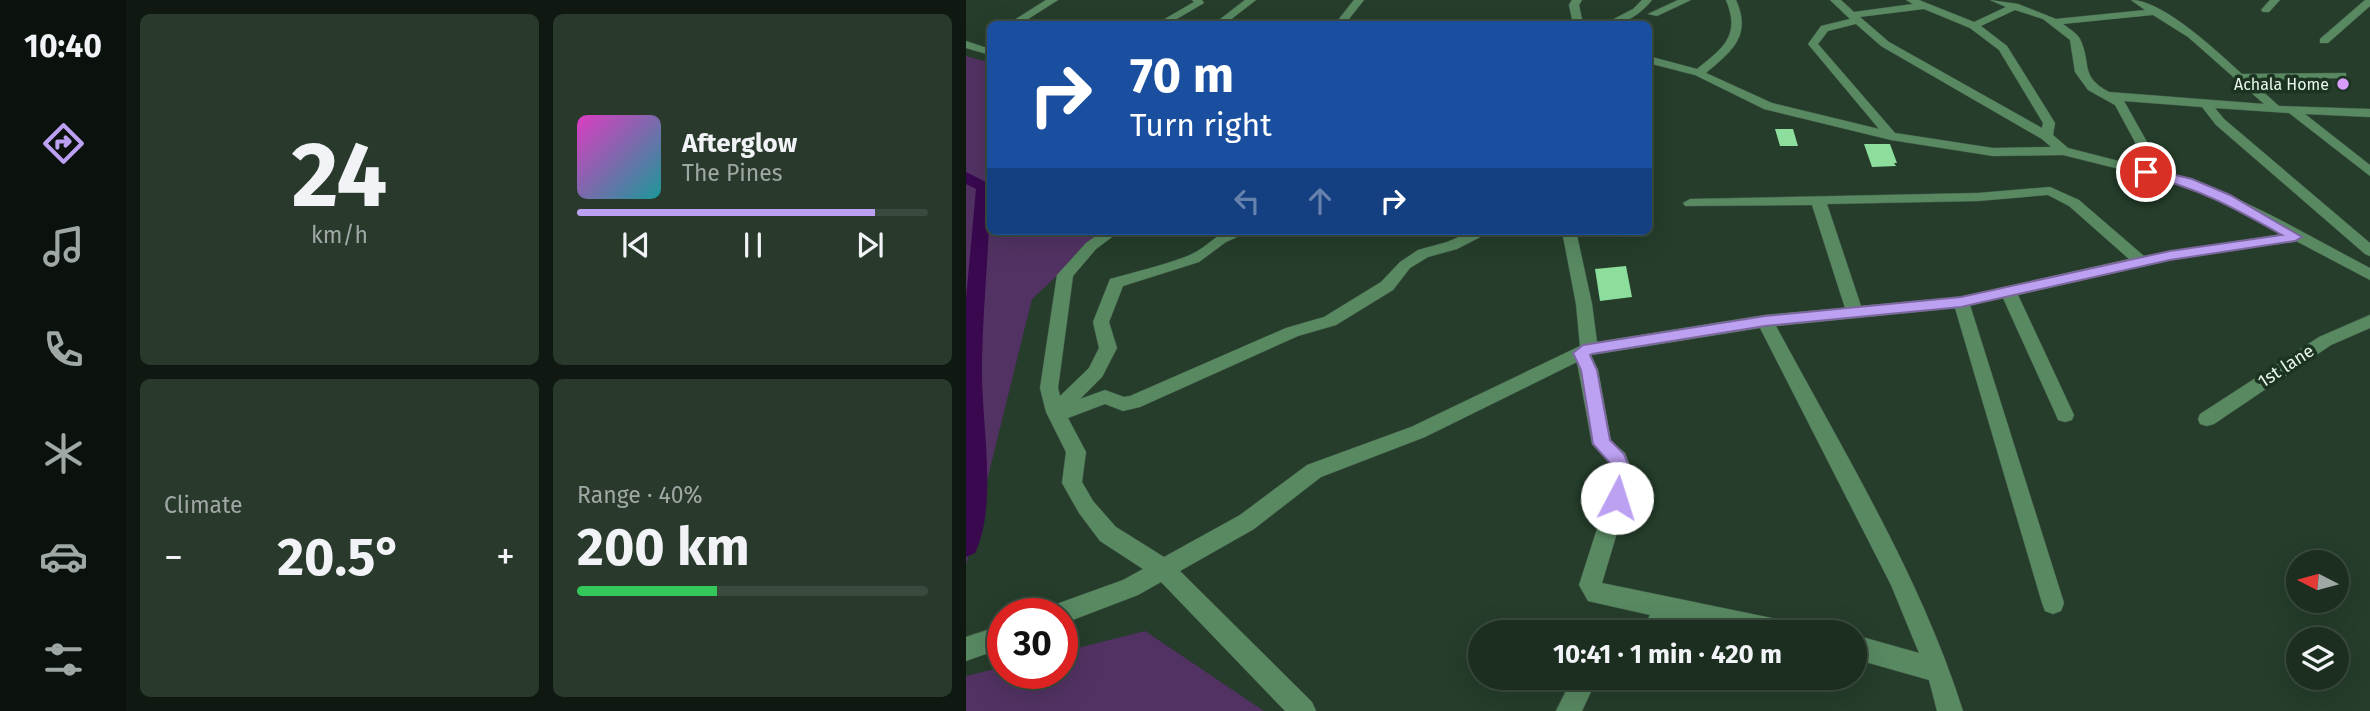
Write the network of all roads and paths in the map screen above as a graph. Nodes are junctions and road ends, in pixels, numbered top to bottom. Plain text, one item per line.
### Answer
1 (1053, 0) edge
2 (1197, 0) edge
3 (1251, 0) edge
4 (1359, 0) edge
5 (1577, 0) edge
6 (1647, 0) edge
7 (1686, 0) edge
8 (1731, 0) edge
9 (1835, 0) edge
10 (1911, 0) edge
11 (2136, 0) edge
12 (2275, 0) edge
13 (2370, 1) edge
14 (2007, 2) edge
15 (1925, 6) junction
16 (2266, 10) dead end
17 (2154, 12) junction
18 (1653, 14) dead end
19 (1853, 18) junction
20 (1018, 21) edge
21 (1167, 21) edge
22 (1224, 21) edge
23 (1342, 21) edge
24 (1577, 21) edge
25 (1615, 21) edge
26 (2056, 22) junction
27 (1974, 26) junction
28 (2324, 41) dead end
29 (966, 44) edge
30 (987, 51) edge
31 (1652, 60) edge
32 (1699, 73) junction
33 (2342, 75) dead end
34 (2240, 77) junction
35 (2109, 96) junction
36 (2204, 102) junction
37 (2276, 109) junction
38 (2292, 110) junction
39 (2370, 113) edge
40 (1891, 136) junction
41 (2046, 136) junction
42 (2063, 151) junction
43 (2146, 172) junction
44 (2370, 172) edge
45 (1818, 200) junction
46 (1690, 203) dead end
47 (1107, 235) edge
48 (1232, 235) edge
49 (1476, 235) edge
50 (1570, 235) edge
51 (2295, 237) junction
52 (2370, 251) edge
53 (2141, 262) junction
54 (2370, 275) edge
55 (2009, 293) junction
56 (1961, 302) junction
57 (1854, 312) junction
58 (1765, 321) junction
59 (2370, 321) edge
60 (1585, 351) junction
61 (1057, 413) junction
62 (2065, 415) dead end
63 (2207, 419) dead end
64 (1163, 569) junction
65 (2053, 603) dead end
66 (1078, 607) edge
67 (1680, 611) junction
68 (1660, 620) edge
69 (1725, 620) edge
70 (987, 641) edge
71 (966, 649) edge
72 (1867, 650) edge
73 (1938, 671) junction
74 (1580, 690) edge
75 (1303, 711) edge
76 (1569, 711) edge
77 (1950, 711) edge

1 - 20 street
2 - 21 street
3 - 22 street
4 - 23 street
5 - 24 street
6 - 25 street
7 - 18 street
8 - 32 street
9 - 19 street
10 - 15 street
11 - 17 street
12 - 16 street
13 - 28 street
14 - 26 street
14 - 27 street
15 - 19 street
15 - 27 street
17 - 26 street
17 - 34 street
19 - 40 street
19 - 41 street
26 - 35 street
27 - 41 street
29 - 30 street
31 - 32 street
32 - 40 street
33 - 34 street
34 - 37 street
35 - 36 street
35 - 43 street
36 - 37 street
36 - 52 street
37 - 38 street
38 - 39 street
38 - 44 street
40 - 42 street
41 - 42 street
42 - 43 street
43 - 51 street
45 - 46 street
45 - 53 street
45 - 57 street
47 - 61 street
48 - 61 street
49 - 61 street
50 - 60 street
51 - 53 street
51 - 54 street
53 - 55 street
55 - 56 street
55 - 62 street
56 - 57 street
56 - 65 street
57 - 58 street
58 - 60 street
58 - 73 street
59 - 63 street, 1st lane
60 - 64 street
60 - 67 street
61 - 64 street
64 - 66 street
64 - 75 street
67 - 68 street
67 - 69 street
70 - 71 street
72 - 73 street
73 - 77 street
74 - 76 street

